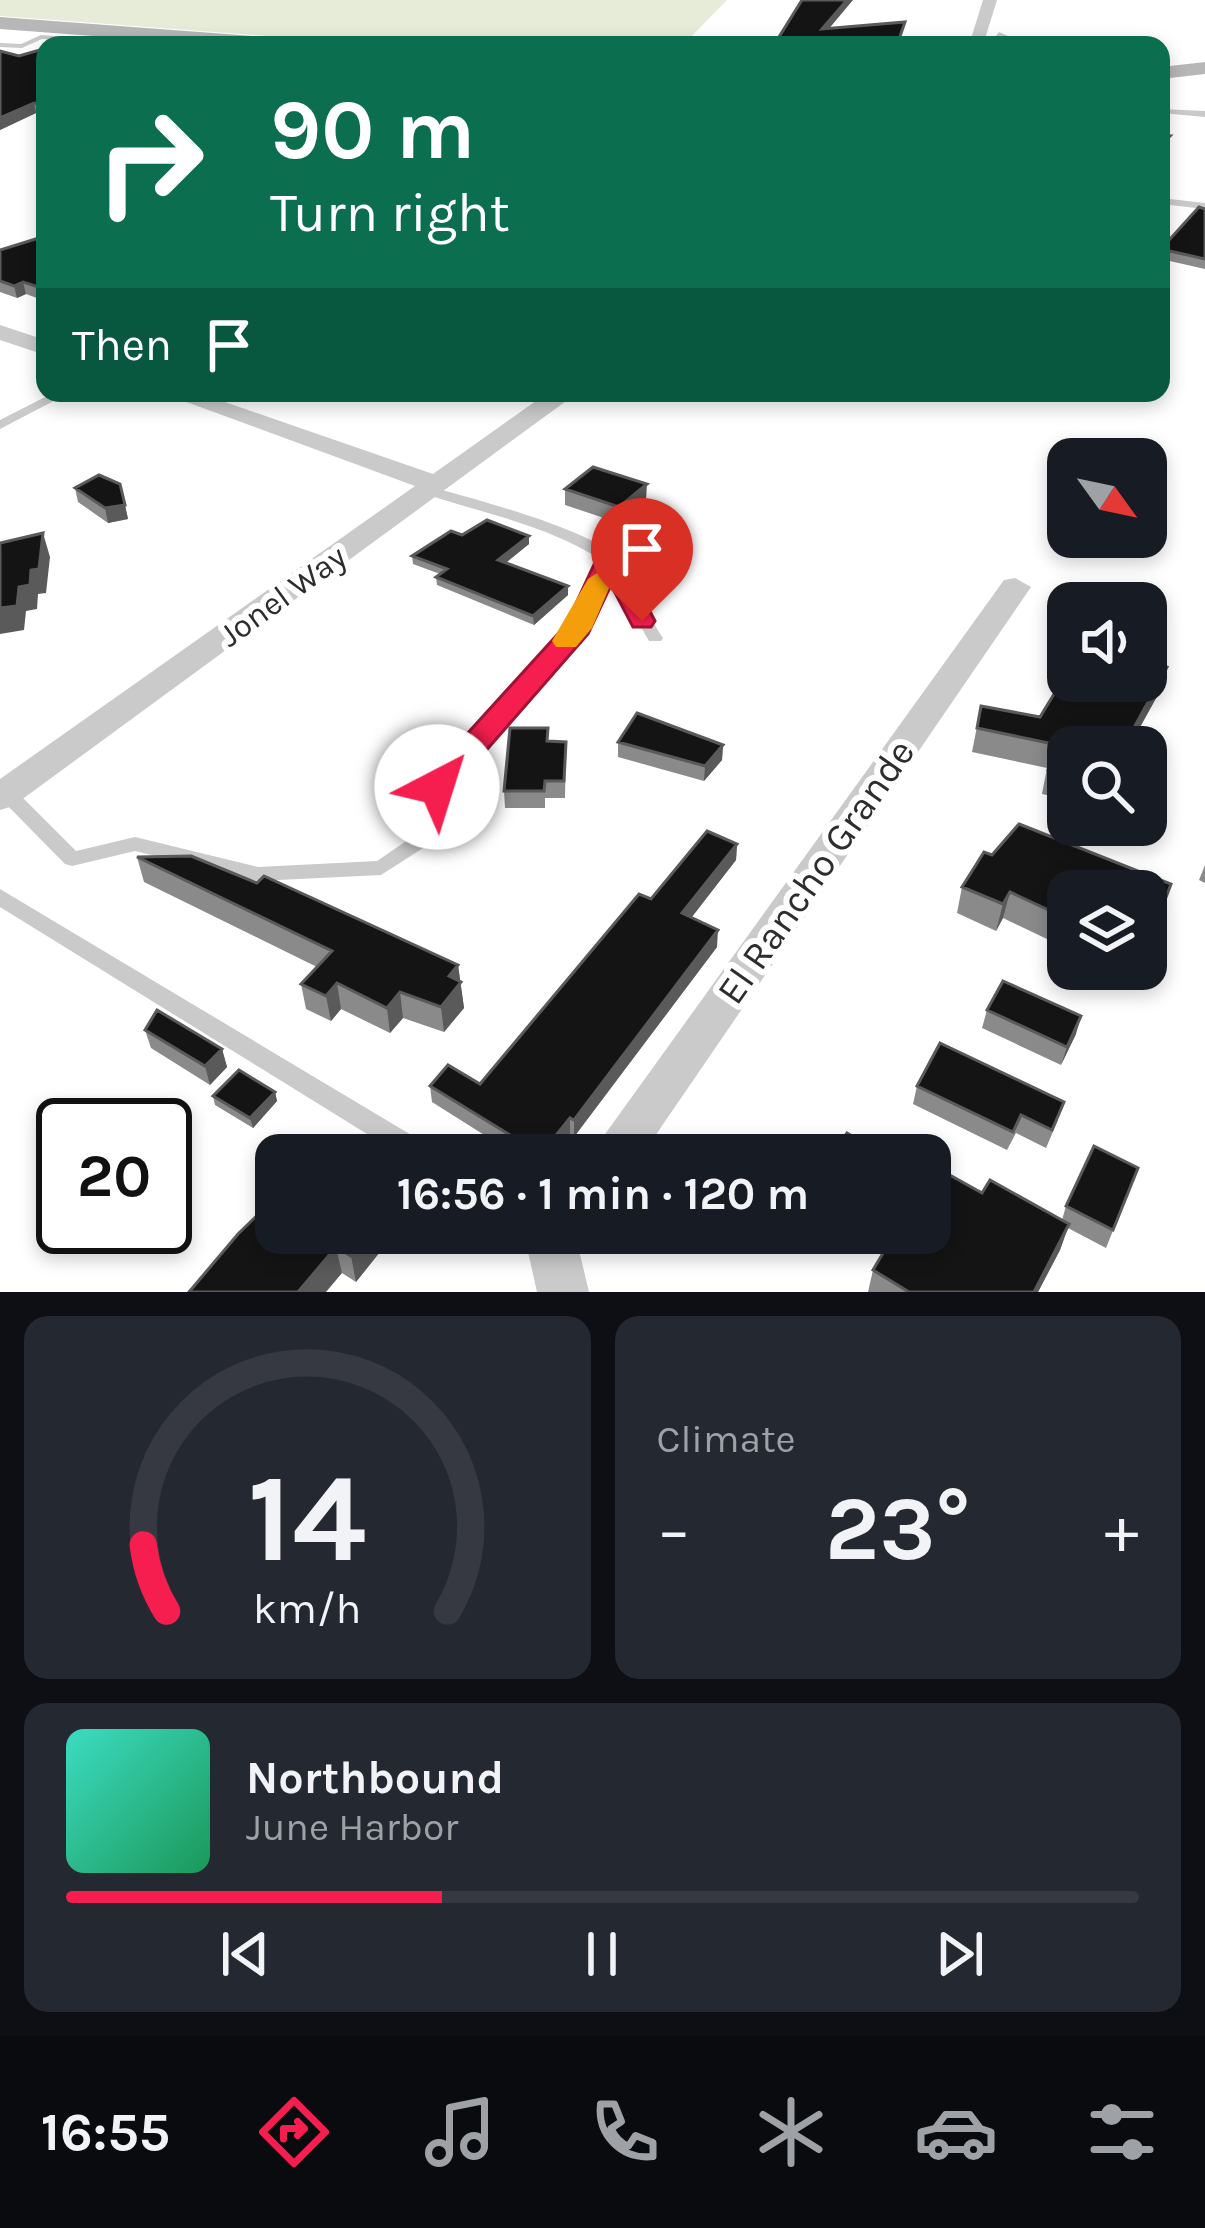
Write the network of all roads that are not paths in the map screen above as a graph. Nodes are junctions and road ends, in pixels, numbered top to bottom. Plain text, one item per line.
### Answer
1 (990, 0) edge
2 (0, 23) edge
3 (999, 34) dead end
4 (171, 36) edge
5 (979, 36) edge
6 (1003, 36) edge
7 (36, 39) edge
8 (0, 45) edge
9 (1205, 68) edge
10 (1170, 72) edge
11 (1170, 112) edge
12 (1205, 114) edge
13 (1170, 201) edge
14 (1205, 206) edge
15 (0, 332) edge
16 (36, 345) edge
17 (45, 402) edge
18 (201, 402) edge
19 (551, 402) edge
20 (0, 425) edge
21 (432, 487) junction
22 (610, 558) junction
23 (1015, 587) dead end
24 (655, 638) dead end
25 (3, 795) edge
26 (0, 898) edge
27 (388, 1134) edge
28 (629, 1134) edge
29 (554, 1254) edge
30 (563, 1292) edge

1 - 5 street
2 - 4 street
3 - 6 lane
7 - 8 lane
9 - 10 street
11 - 12 lane
13 - 14 lane
15 - 16 street
17 - 20 lane
18 - 21 street
19 - 21 street, Jonel Way
21 - 22 lane
21 - 25 street, Jonel Way
22 - 24 lane
22 - 25 lane
23 - 28 street, El Rancho Grande
26 - 27 lane
29 - 30 street

